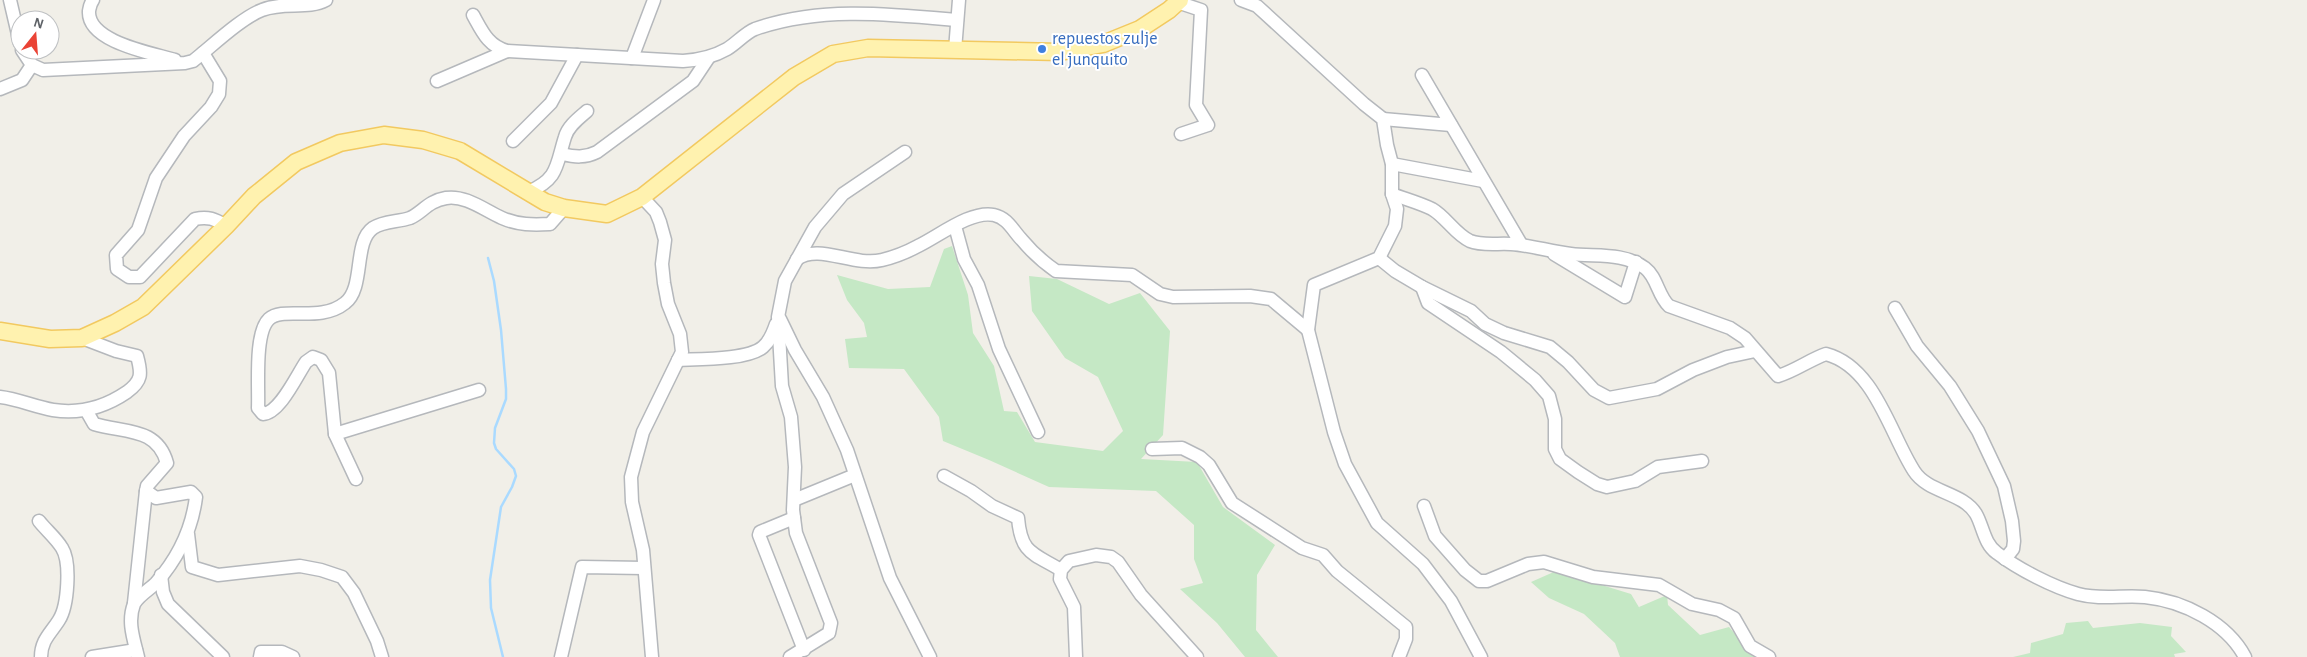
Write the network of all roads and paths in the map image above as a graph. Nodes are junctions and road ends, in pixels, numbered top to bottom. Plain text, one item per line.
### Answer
1 (93, 0) edge
2 (326, 0) edge
3 (654, 0) edge
4 (959, 0) edge
5 (1241, 0) edge
6 (1179, 1) edge
7 (473, 15) dead end
8 (957, 20) junction
9 (955, 50) junction
10 (507, 51) junction
11 (203, 53) junction
12 (578, 55) junction
13 (709, 57) junction
14 (632, 58) junction
15 (29, 60) edge
16 (185, 63) junction
17 (32, 65) junction
18 (1422, 75) dead end
19 (437, 81) dead end
20 (0, 89) edge
21 (587, 111) dead end
22 (1383, 119) junction
23 (1451, 125) junction
24 (1181, 134) dead end
25 (513, 142) dead end
26 (905, 152) dead end
27 (562, 154) junction
28 (1392, 164) junction
29 (1483, 180) junction
30 (528, 192) junction
31 (1392, 194) junction
32 (642, 197) junction
33 (564, 208) junction
34 (226, 226) junction
35 (955, 226) junction
36 (1521, 244) junction
37 (1549, 251) junction
38 (1379, 258) junction
39 (796, 259) junction
40 (1636, 262) junction
41 (1422, 287) junction
42 (1895, 308) dead end
43 (778, 317) junction
44 (1308, 330) junction
45 (0, 331) edge
46 (82, 338) junction
47 (1756, 351) junction
48 (678, 360) junction
49 (479, 390) dead end
50 (0, 397) edge
51 (86, 410) junction
52 (1038, 432) dead end
53 (335, 434) junction
54 (1152, 449) dead end
55 (1702, 461) dead end
56 (855, 475) junction
57 (944, 476) dead end
58 (356, 479) dead end
59 (146, 491) junction
60 (794, 500) junction
61 (1424, 506) dead end
62 (794, 518) junction
63 (39, 521) dead end
64 (187, 532) junction
65 (2005, 558) junction
66 (644, 568) junction
67 (1061, 570) junction
68 (162, 575) junction
69 (134, 603) junction
70 (804, 650) junction
71 (137, 654) edge
72 (41, 657) edge
73 (92, 657) edge
74 (223, 657) edge
75 (260, 657) edge
76 (293, 657) edge
77 (382, 657) edge
78 (561, 657) edge
79 (652, 657) edge
80 (790, 657) edge
81 (930, 657) edge
82 (1076, 657) edge
83 (1197, 657) edge
84 (1399, 657) edge
85 (1481, 657) edge
86 (1769, 657) edge
87 (2245, 657) edge

1 - 16 street
2 - 11 street
3 - 14 street
4 - 8 street
5 - 22 street
6 - 9 main road
6 - 24 street
7 - 10 street
8 - 9 street
8 - 13 street
9 - 32 main road
10 - 12 street
10 - 19 street
11 - 16 street
11 - 34 street
12 - 14 street
12 - 25 street
13 - 14 street
13 - 27 street
15 - 17 street
16 - 17 street
17 - 20 street
18 - 23 street
21 - 27 street
22 - 23 street
22 - 28 street
23 - 29 street
26 - 39 street
27 - 30 street
28 - 29 street
28 - 31 street
29 - 36 street
30 - 33 main road
30 - 34 main road
31 - 36 street
31 - 38 street
32 - 33 main road
32 - 48 street
33 - 53 street
34 - 46 main road
35 - 39 street
35 - 44 street
35 - 52 street
36 - 37 street
37 - 40 street
37 - 40 street
38 - 41 street
38 - 44 street
39 - 43 street
40 - 47 street
41 - 47 street
41 - 55 street
42 - 65 street
43 - 48 street
43 - 56 street
43 - 60 street
44 - 85 street
45 - 46 main road
46 - 51 street
47 - 65 street
48 - 66 street
49 - 53 street
50 - 51 street
51 - 59 street
53 - 58 street
54 - 84 street
56 - 60 street
56 - 81 street
57 - 67 street
59 - 64 street
59 - 69 street
60 - 62 street
61 - 86 street
62 - 70 street
62 - 70 street
63 - 72 street
64 - 68 street
64 - 77 street
65 - 87 street
66 - 78 street
66 - 79 street
67 - 82 street
67 - 83 street
68 - 69 street
68 - 74 street
69 - 71 street
70 - 80 street
71 - 73 street
75 - 76 street

